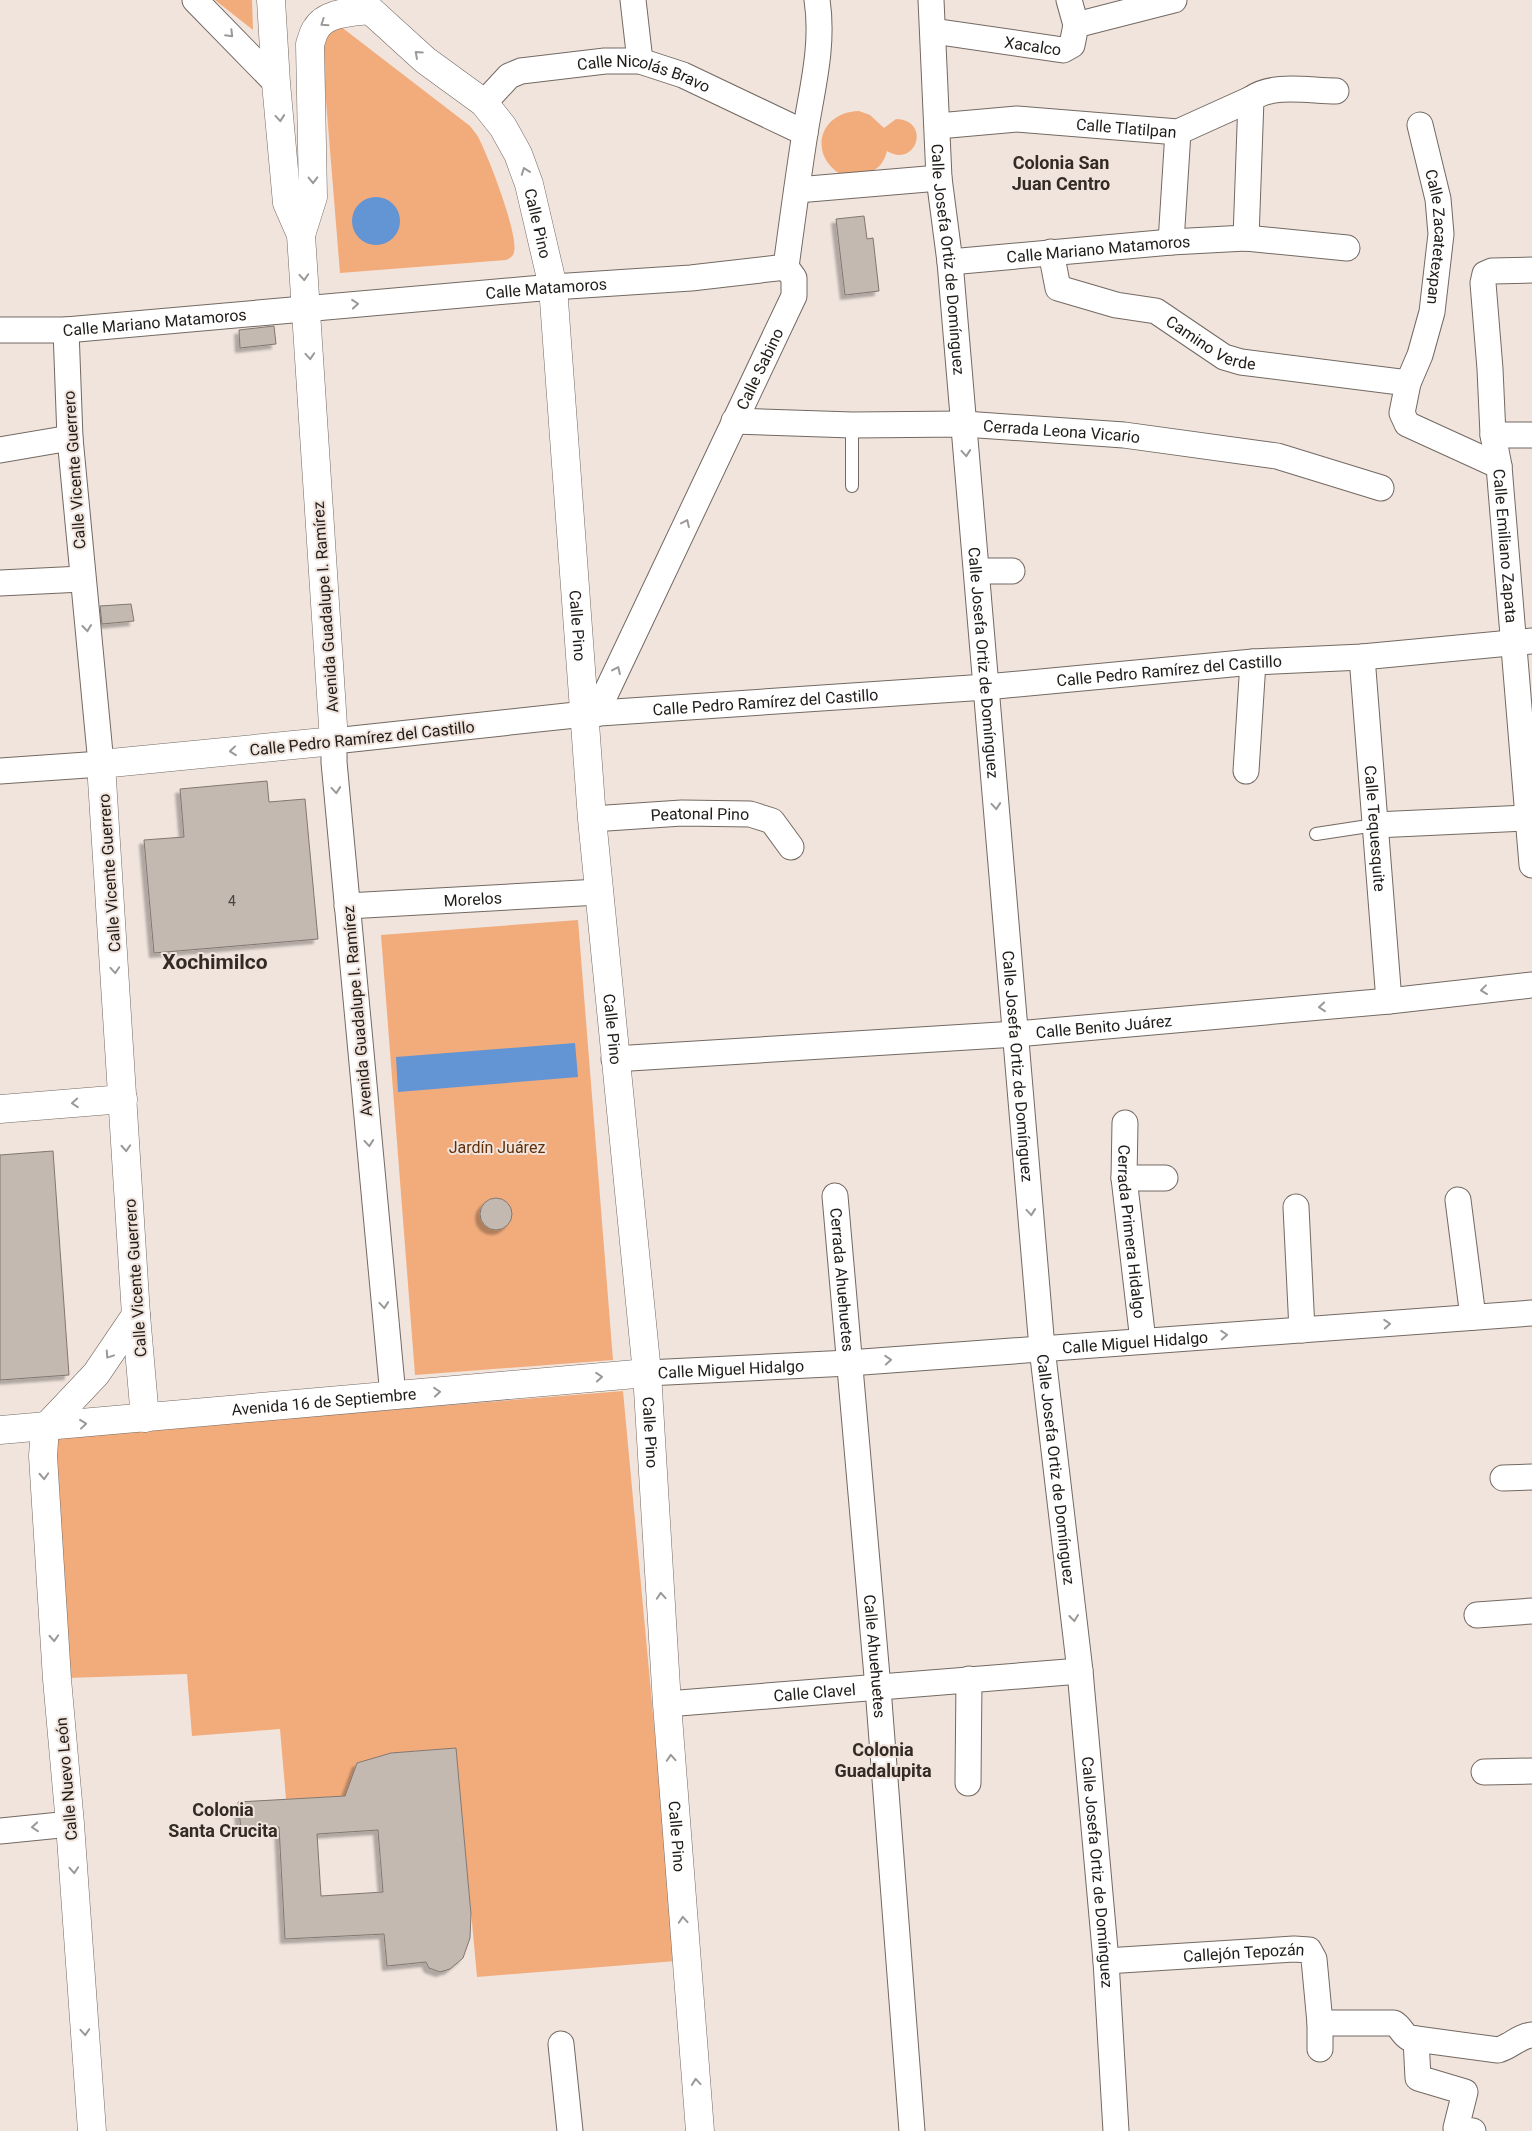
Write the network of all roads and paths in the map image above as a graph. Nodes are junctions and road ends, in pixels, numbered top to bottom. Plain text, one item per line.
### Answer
1 (195, 0) edge
2 (271, 0) edge
3 (633, 0) edge
4 (817, 0) edge
5 (931, 0) edge
6 (1069, 0) edge
7 (1174, 0) edge
8 (364, 5) edge
9 (1076, 25) junction
10 (933, 31) junction
11 (640, 61) junction
12 (276, 83) junction
13 (1336, 91) dead end
14 (1251, 100) junction
15 (484, 104) junction
16 (1420, 125) dead end
17 (938, 126) junction
18 (1178, 132) junction
19 (805, 133) junction
20 (939, 178) junction
21 (797, 190) junction
22 (302, 235) junction
23 (1246, 238) junction
24 (1171, 242) junction
25 (1348, 248) dead end
26 (1051, 252) junction
27 (950, 262) junction
28 (786, 267) junction
29 (1532, 270) edge
30 (553, 287) junction
31 (307, 308) junction
32 (0, 328) edge
33 (66, 330) junction
34 (1408, 383) junction
35 (734, 420) junction
36 (852, 424) junction
37 (964, 424) junction
38 (1493, 434) junction
39 (1532, 435) edge
40 (70, 438) junction
41 (0, 450) edge
42 (1499, 466) junction
43 (852, 486) dead end
44 (1381, 488) dead end
45 (977, 570) junction
46 (1012, 571) dead end
47 (82, 579) junction
48 (0, 583) edge
49 (1523, 641) edge
50 (1362, 657) junction
51 (1253, 662) junction
52 (986, 687) junction
53 (590, 714) junction
54 (334, 741) junction
55 (101, 764) junction
56 (0, 771) edge
57 (1246, 771) dead end
58 (1528, 818) junction
59 (592, 820) junction
60 (1375, 825) junction
61 (1316, 834) dead end
62 (791, 847) dead end
63 (1532, 865) edge
64 (599, 892) junction
65 (347, 906) junction
66 (1532, 985) edge
67 (1389, 1001) junction
68 (1016, 1034) junction
69 (614, 1059) junction
70 (124, 1099) junction
71 (0, 1109) edge
72 (1125, 1122) dead end
73 (1124, 1178) junction
74 (1165, 1178) dead end
75 (835, 1196) dead end
76 (1458, 1200) dead end
77 (1296, 1207) dead end
78 (1532, 1313) edge
79 (136, 1315) junction
80 (1473, 1317) junction
81 (1302, 1330) junction
82 (1143, 1341) junction
83 (1042, 1348) junction
84 (849, 1362) junction
85 (647, 1373) junction
86 (393, 1396) junction
87 (145, 1418) junction
88 (45, 1428) junction
89 (0, 1430) edge
90 (1532, 1477) edge
91 (1503, 1478) dead end
92 (1532, 1612) edge
93 (1477, 1615) dead end
94 (1080, 1671) junction
95 (969, 1679) junction
96 (878, 1688) junction
97 (667, 1704) junction
98 (1532, 1771) edge
99 (1484, 1772) dead end
100 (968, 1783) dead end
101 (70, 1824) junction
102 (0, 1831) edge
103 (1106, 1961) junction
104 (1320, 2023) junction
105 (1532, 2035) edge
106 (1416, 2039) junction
107 (561, 2044) dead end
108 (1320, 2049) dead end
109 (92, 2131) edge
110 (570, 2131) edge
111 (700, 2131) edge
112 (912, 2131) edge
113 (1116, 2131) edge
114 (1473, 2131) edge

1 -> 12 street
2 - 12 street, Avenida Guadalupe I. Ramírez
3 - 11 street
4 - 19 street, Calle Sabino
5 - 10 street, Calle Josefa Ortiz de Domínguez
6 - 9 street
7 - 9 street, Xacalco
15 -> 8 street, Calle Pino
8 -> 22 street
9 - 10 street, Xacalco
10 - 17 street, Calle Josefa Ortiz de Domínguez
11 - 15 street, Calle Nicolás Bravo
11 - 19 street, Calle Nicolás Bravo
12 -> 22 street, Avenida Guadalupe I. Ramírez
13 - 14 street, Calle Tlatilpan
14 - 18 street, Calle Tlatilpan
14 - 23 street
30 -> 15 street, Calle Pino
16 - 34 street, Calle Zacatetexpan
17 - 18 street, Calle Tlatilpan
17 - 20 street, Calle Josefa Ortiz de Domínguez
18 - 24 street
19 - 21 street, Calle Sabino
20 - 21 street
20 - 27 street, Calle Josefa Ortiz de Domínguez
21 - 28 street, Calle Sabino
22 -> 31 street, Avenida Guadalupe I. Ramírez
23 - 24 street, Calle Mariano Matamoros
23 - 25 street, Calle Mariano Matamoros
24 - 26 street, Calle Mariano Matamoros
26 - 27 street, Calle Mariano Matamoros
26 - 34 street, Camino Verde
27 - 37 street, Calle Josefa Ortiz de Domínguez
28 - 30 street, Calle Matamoros
28 - 35 street, Calle Sabino
29 - 38 street, Calle Emiliano Zapata
31 -> 30 street, Calle Matamoros
30 - 53 street, Calle Pino
31 - 33 street, Calle Mariano Matamoros
31 -> 54 street, Avenida Guadalupe I. Ramírez
32 - 33 street, Calle Mariano Matamoros
33 - 40 street, Calle Vicente Guerrero
34 - 42 street, Calle Zacatetexpan
35 - 36 street, Cerrada Leona Vicario
53 -> 35 street, Calle Sabino
36 - 37 street, Cerrada Leona Vicario
36 - 43 lane
37 - 44 street, Cerrada Leona Vicario
37 -> 45 street, Calle Josefa Ortiz de Domínguez
38 - 39 street
38 - 42 street, Calle Emiliano Zapata
40 - 41 street
40 - 47 street, Calle Vicente Guerrero
42 - 49 street, Calle Emiliano Zapata
45 - 46 street
45 - 52 street, Calle Josefa Ortiz de Domínguez
47 - 48 street
47 -> 55 street, Calle Vicente Guerrero
49 - 50 street, Calle Pedro Ramírez del Castillo
49 - 58 street, Calle Emiliano Zapata
50 - 51 street, Calle Pedro Ramírez del Castillo
50 - 60 street, Calle Tequesquite
51 - 52 street, Calle Pedro Ramírez del Castillo
51 - 57 street
52 - 53 street, Calle Pedro Ramírez del Castillo
52 -> 68 street, Calle Josefa Ortiz de Domínguez
53 - 54 street, Calle Pedro Ramírez del Castillo
53 - 59 street, Calle Pino
54 -> 55 street, Calle Pedro Ramírez del Castillo
54 -> 65 street, Avenida Guadalupe I. Ramírez
55 - 56 street, Calle Pedro Ramírez del Castillo
55 -> 70 street, Calle Vicente Guerrero
58 - 60 street
58 - 63 street, Calle Emiliano Zapata
59 - 62 street, Peatonal Pino
59 - 64 street, Calle Pino
60 - 61 lane
60 - 67 street, Calle Tequesquite
64 - 65 street, Morelos
64 - 69 street, Calle Pino
65 -> 86 street, Avenida Guadalupe I. Ramírez
66 -> 67 street, Calle Benito Juárez
67 -> 68 street, Calle Benito Juárez
68 - 69 street, Calle Benito Juárez
68 -> 83 street, Calle Josefa Ortiz de Domínguez
69 - 85 street, Calle Pino
70 -> 71 street
70 -> 79 street, Calle Vicente Guerrero
72 - 73 street, Cerrada Primera Hidalgo
73 - 74 street
73 - 82 street, Cerrada Primera Hidalgo
75 - 84 street, Cerrada Ahuehuetes
76 - 80 street
77 - 81 street
78 - 80 street, Calle Miguel Hidalgo
79 - 87 street, Calle Vicente Guerrero
79 -> 88 street
81 -> 80 street, Calle Miguel Hidalgo
82 -> 81 street, Calle Miguel Hidalgo
82 - 83 street, Calle Miguel Hidalgo
84 -> 83 street, Calle Miguel Hidalgo
83 -> 94 street, Calle Josefa Ortiz de Domínguez
84 - 85 street, Calle Miguel Hidalgo
84 - 96 street, Calle Ahuehuetes
86 -> 85 street, Avenida 16 de Septiembre
97 -> 85 street, Calle Pino
86 - 87 street, Avenida 16 de Septiembre
88 -> 87 street, Avenida 16 de Septiembre
88 - 89 street, Avenida 16 de Septiembre
88 -> 101 street, Calle Nuevo León
90 - 91 street
92 - 93 street
94 - 95 street, Calle Clavel
94 - 103 street, Calle Josefa Ortiz de Domínguez
95 - 96 street, Calle Clavel
95 - 100 street
96 - 97 street, Calle Clavel
96 - 112 street, Calle Ahuehuetes
111 -> 97 street, Calle Pino
98 - 99 street
101 -> 102 street
101 -> 109 street, Calle Nuevo León
103 - 104 street, Callejón Tepozán
103 - 113 street, Calle Josefa Ortiz de Domínguez
104 - 106 street
104 - 108 street, Callejón Tepozán
105 - 106 street
106 - 114 street
107 - 110 street

